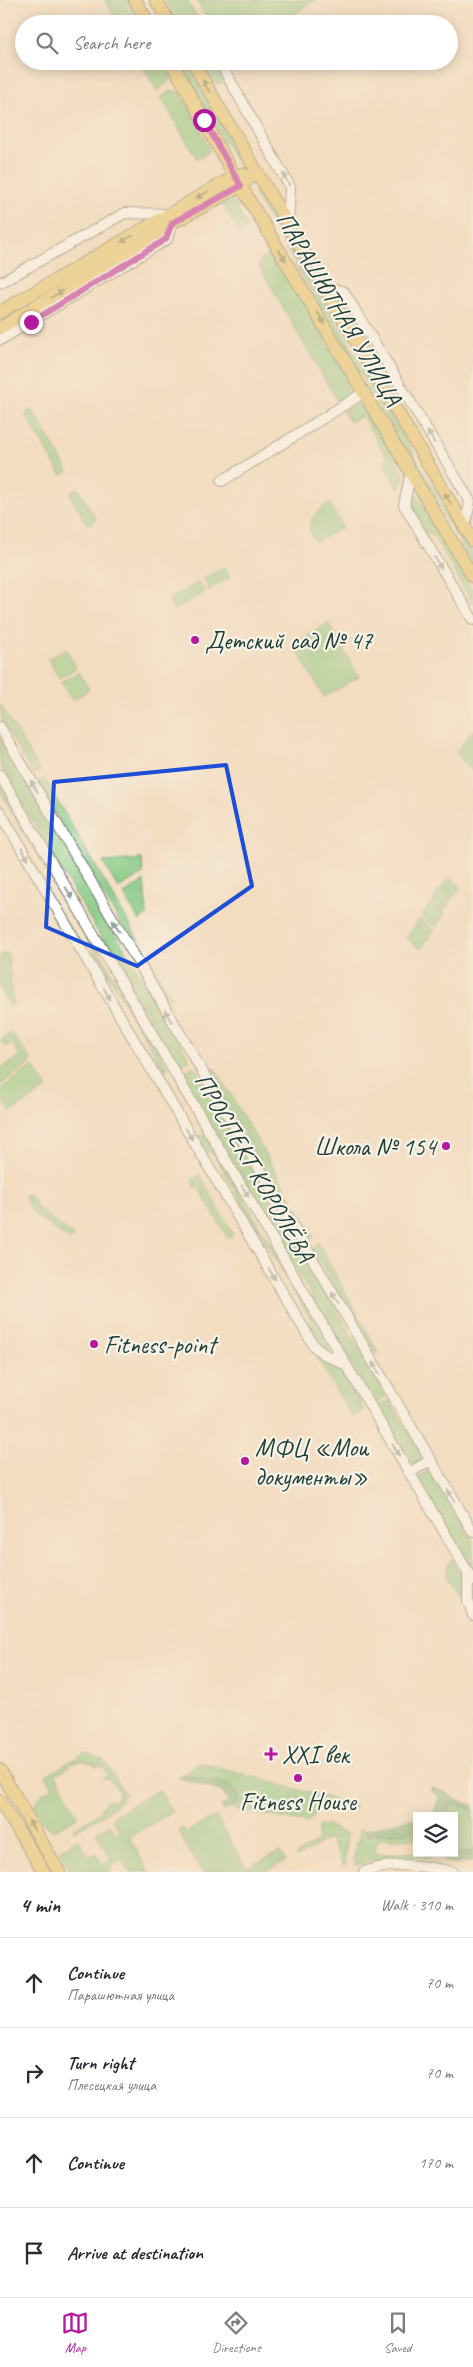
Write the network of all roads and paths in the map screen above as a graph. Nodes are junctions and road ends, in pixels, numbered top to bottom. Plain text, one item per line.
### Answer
1 (136, 0) edge
2 (156, 0) edge
3 (144, 15) edge
4 (165, 15) edge
5 (176, 70) edge
6 (197, 70) edge
7 (224, 70) edge
8 (256, 172) junction
9 (238, 181) junction
10 (170, 219) junction
11 (288, 227) junction
12 (0, 283) edge
13 (323, 286) junction
14 (0, 312) edge
15 (0, 328) edge
16 (0, 340) edge
17 (365, 392) junction
18 (411, 471) junction
19 (222, 481) dead end
20 (465, 527) junction
21 (473, 541) edge
22 (473, 577) edge
23 (473, 620) edge
24 (0, 728) edge
25 (0, 775) edge
26 (0, 812) edge
27 (344, 1364) junction
28 (431, 1460) junction
29 (409, 1473) junction
30 (473, 1532) edge
31 (471, 1577) edge
32 (473, 1615) edge
33 (0, 1770) edge
34 (0, 1801) edge
35 (44, 1872) edge
36 (59, 1872) edge
37 (364, 1872) edge
38 (453, 1872) edge

1 - 3 main road
2 - 4 main road
5 - 9 main road, ПАРАШЮТНАЯ УЛИЦА
8 -> 6 main road, ПАРАШЮТНАЯ УЛИЦА
11 -> 7 street
8 - 9 main road
8 - 11 main road, ПАРАШЮТНАЯ УЛИЦА
9 - 10 main road
9 -> 17 main road, ПАРАШЮТНАЯ УЛИЦА
10 - 12 street
10 -> 14 main road
15 -> 10 main road
10 - 16 street
11 - 13 main road, ПАРАШЮТНАЯ УЛИЦА
20 -> 13 main road, ПАРАШЮТНАЯ УЛИЦА
20 -> 13 street
17 - 18 main road, ПАРАШЮТНАЯ УЛИЦА
17 - 19 street
18 - 22 main road, ПАРАШЮТНАЯ УЛИЦА
18 -> 23 street
20 - 21 main road, ПАРАШЮТНАЯ УЛИЦА
28 -> 24 street, ПРОСПЕКТ КОРОЛЁВА
25 -> 27 street, ПРОСПЕКТ КОРОЛЁВА
26 -> 27 street
27 -> 29 street, ПРОСПЕКТ КОРОЛЁВА
28 - 29 street
30 -> 28 street, ПРОСПЕКТ КОРОЛЁВА
29 - 31 street, ПРОСПЕКТ КОРОЛЁВА
31 - 32 street
36 -> 33 main road
34 - 35 main road
37 - 38 street

